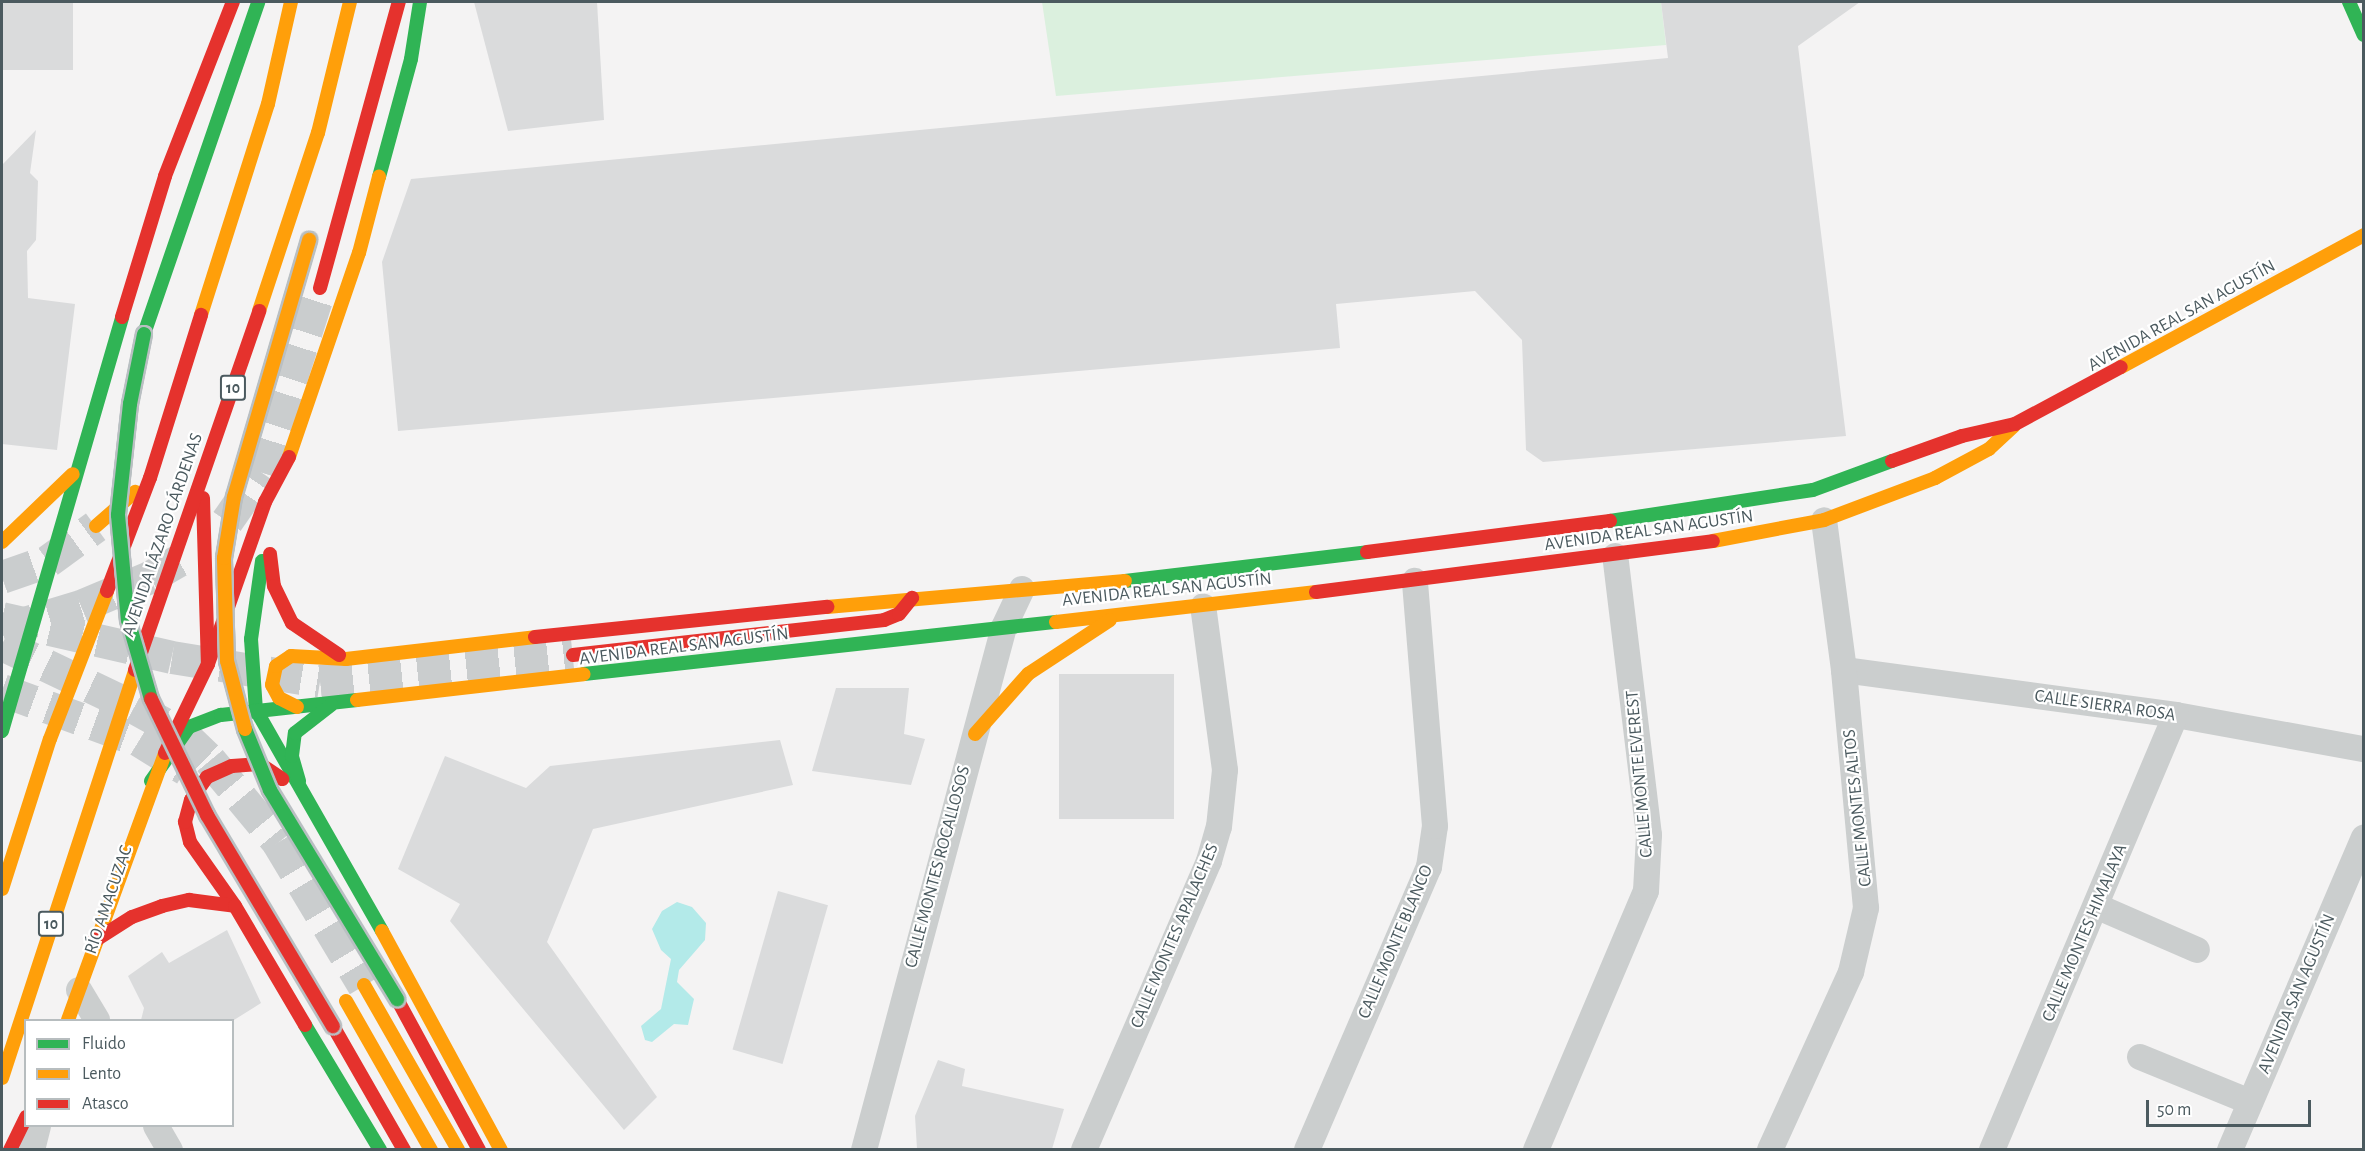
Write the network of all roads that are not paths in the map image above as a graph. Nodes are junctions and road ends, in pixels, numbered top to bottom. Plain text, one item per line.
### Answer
1 (233, 2) edge
2 (258, 2) edge
3 (291, 2) edge
4 (350, 2) edge
5 (399, 2) edge
6 (420, 2) edge
7 (2349, 2) edge
8 (227, 24) junction
9 (2364, 35) edge
10 (210, 130) junction
11 (311, 235) dead end
12 (2364, 235) edge
13 (320, 288) tunnel mouth
14 (2015, 424) junction
15 (73, 474) junction
16 (203, 475) junction
17 (150, 478) junction
18 (279, 480) junction
19 (1824, 520) junction
20 (96, 526) tunnel mouth
21 (268, 534) junction
22 (2, 542) edge
23 (1615, 556) junction
24 (1415, 581) junction
25 (1022, 589) junction
26 (912, 598) junction
27 (1203, 606) junction
28 (1122, 614) junction
29 (1004, 627) junction
30 (573, 655) tunnel mouth
31 (346, 659) junction
32 (207, 664) junction
33 (1844, 670) junction
34 (331, 705) junction
35 (297, 707) junction
36 (256, 710) junction
37 (2176, 715) junction
38 (2, 731) edge
39 (975, 734) junction
40 (2364, 749) edge
41 (151, 781) junction
42 (302, 792) junction
43 (2364, 838) edge
44 (2, 888) edge
45 (235, 906) junction
46 (2096, 906) junction
47 (94, 941) junction
48 (2198, 950) dead end
49 (364, 985) tunnel mouth
50 (79, 990) junction
51 (346, 1001) dead end
52 (68, 1019) edge
53 (96, 1019) edge
54 (2140, 1057) dead end
55 (2, 1078) edge
56 (2250, 1102) junction
57 (24, 1121) edge
58 (38, 1127) edge
59 (157, 1127) edge
60 (10, 1149) edge
61 (32, 1149) edge
62 (170, 1149) edge
63 (380, 1149) edge
64 (404, 1149) edge
65 (431, 1149) edge
66 (458, 1149) edge
67 (479, 1149) edge
68 (501, 1149) edge
69 (864, 1149) edge
70 (1084, 1149) edge
71 (1307, 1149) edge
72 (1536, 1149) edge
73 (1770, 1149) edge
74 (1992, 1149) edge
75 (2230, 1149) edge

1 - 8 main road
2 - 10 main road
3 - 17 main road, AVENIDA LÁZARO CÁRDENAS
4 - 16 main road, AVENIDA LÁZARO CÁRDENAS / 10
5 - 13 main road
6 - 18 main road
7 - 9 main road
8 - 10 main road
8 - 15 main road
10 - 64 main road, bridge
11 - 67 main road, bridge
12 - 14 main road, AVENIDA REAL SAN AGUSTÍN
14 - 19 main road, AVENIDA REAL SAN AGUSTÍN
14 - 25 main road, AVENIDA REAL SAN AGUSTÍN
15 - 22 main road
15 - 38 main road
16 - 32 main road
16 - 55 main road, AVENIDA LÁZARO CÁRDENAS / 10
17 - 20 main road
17 - 44 main road, AVENIDA LÁZARO CÁRDENAS
18 - 21 main road
18 - 32 main road
19 - 23 main road, AVENIDA REAL SAN AGUSTÍN
19 - 33 street, CALLE MONTES ALTOS
21 - 31 main road
21 - 36 main road
23 - 24 main road, AVENIDA REAL SAN AGUSTÍN
23 - 72 street, CALLE MONTE EVEREST
24 - 27 main road, AVENIDA REAL SAN AGUSTÍN
24 - 71 street, CALLE MONTE BLANCO
25 - 26 main road, AVENIDA REAL SAN AGUSTÍN
25 - 29 street, CALLE MONTES ROCALLOSOS
26 - 30 main road
26 - 31 main road, AVENIDA REAL SAN AGUSTÍN
27 - 28 main road, AVENIDA REAL SAN AGUSTÍN
27 - 70 street, CALLE MONTES APALACHES
28 - 29 main road, AVENIDA REAL SAN AGUSTÍN
28 - 39 main road
29 - 34 main road, AVENIDA REAL SAN AGUSTÍN
29 - 39 street, CALLE MONTES ROCALLOSOS
31 - 35 main road, AVENIDA REAL SAN AGUSTÍN
32 - 41 main road
33 - 37 street, CALLE SIERRA ROSA
33 - 73 street, CALLE MONTES ALTOS
34 - 35 main road, AVENIDA REAL SAN AGUSTÍN
34 - 42 main road
35 - 36 main road, AVENIDA REAL SAN AGUSTÍN
36 - 41 main road, AVENIDA REAL SAN AGUSTÍN
36 - 42 main road
37 - 40 street, CALLE SIERRA ROSA
37 - 46 street, CALLE MONTES HIMALAYA
39 - 69 street, CALLE MONTES ROCALLOSOS
41 - 47 main road, RÍO AMACUZAC
42 - 45 main road
42 - 68 main road
43 - 56 street, AVENIDA SAN AGUSTÍN
45 - 47 main road
45 - 63 main road
46 - 48 street
46 - 74 street, CALLE MONTES HIMALAYA
47 - 50 main road, RÍO AMACUZAC
49 - 66 main road
50 - 52 main road, RÍO AMACUZAC
50 - 53 street
51 - 65 main road
54 - 56 street
56 - 75 street, AVENIDA SAN AGUSTÍN
57 - 60 main road
58 - 61 street
59 - 62 street

